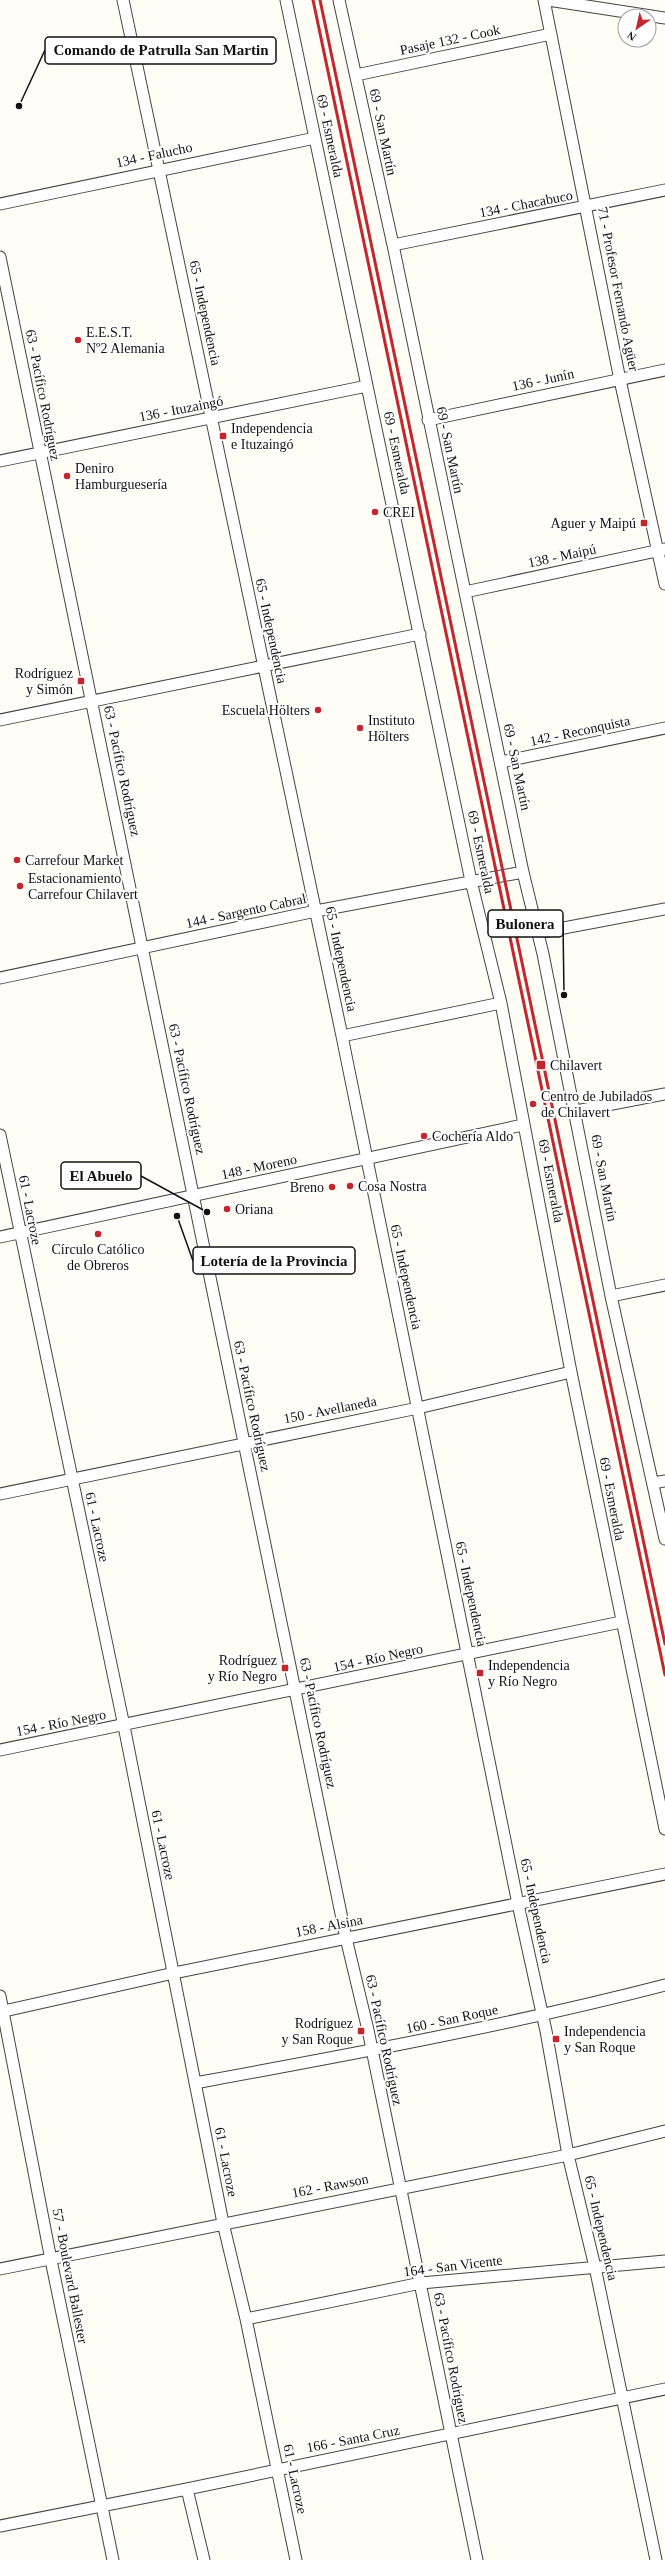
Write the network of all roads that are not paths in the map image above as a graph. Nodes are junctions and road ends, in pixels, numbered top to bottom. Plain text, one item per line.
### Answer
1 (123, 0) edge
2 (286, 0) edge
3 (339, 0) edge
4 (544, 0) edge
5 (548, 0) edge
6 (665, 18) edge
7 (551, 34) junction
8 (356, 75) junction
9 (315, 138) junction
10 (159, 169) junction
11 (665, 190) edge
12 (0, 204) edge
13 (586, 208) junction
14 (393, 245) junction
15 (0, 257) edge
16 (665, 370) edge
17 (620, 380) junction
18 (367, 386) junction
19 (213, 418) junction
20 (428, 420) junction
21 (39, 453) junction
22 (0, 461) edge
23 (662, 550) edge
24 (665, 584) edge
25 (465, 592) junction
26 (420, 634) junction
27 (263, 666) junction
28 (92, 702) junction
29 (0, 720) edge
30 (665, 728) edge
31 (501, 762) junction
32 (523, 872) junction
33 (471, 881) junction
34 (665, 909) edge
35 (316, 911) junction
36 (537, 933) junction
37 (142, 948) junction
38 (0, 978) edge
39 (501, 1003) junction
40 (342, 1036) junction
41 (665, 1094) edge
42 (576, 1111) junction
43 (524, 1125) junction
44 (0, 1135) edge
45 (366, 1160) junction
46 (194, 1196) junction
47 (20, 1233) junction
48 (0, 1237) edge
49 (665, 1285) edge
50 (611, 1296) junction
51 (571, 1372) junction
52 (418, 1408) junction
53 (244, 1442) junction
54 (72, 1479) junction
55 (665, 1481) edge
56 (653, 1483) junction
57 (0, 1494) edge
58 (661, 1500) edge
59 (665, 1539) edge
60 (621, 1622) junction
61 (469, 1655) junction
62 (296, 1691) junction
63 (124, 1726) junction
64 (0, 1750) edge
65 (665, 1829) edge
66 (665, 1874) edge
67 (518, 1904) junction
68 (346, 1938) junction
69 (174, 1973) junction
70 (665, 1985) edge
71 (0, 1996) edge
72 (2, 2012) edge
73 (543, 2015) junction
74 (372, 2051) junction
75 (195, 2084) junction
76 (665, 2131) edge
77 (568, 2155) junction
78 (400, 2188) junction
79 (223, 2223) junction
80 (51, 2260) junction
81 (665, 2261) edge
82 (595, 2267) junction
83 (0, 2269) edge
84 (421, 2283) junction
85 (246, 2319) junction
86 (665, 2389) edge
87 (622, 2398) junction
88 (450, 2435) junction
89 (277, 2469) junction
90 (187, 2489) junction
91 (102, 2505) junction
92 (0, 2526) edge
93 (113, 2560) edge
94 (204, 2560) edge
95 (296, 2560) edge
96 (477, 2560) edge
97 (656, 2560) edge

1 - 10 street, 65 - Independencia
2 - 9 street, 69 - Esmeralda
3 - 8 street, 69 - San Martín
4 - 7 street, 71 - Profesor Fernando Agüer
5 - 6 street
7 - 8 street, Pasaje 132 - Cook
7 - 13 street, 71 - Profesor Fernando Agüer
8 - 14 street, 69 - San Martín
9 - 10 street, 134 - Falucho
9 - 18 street, 69 - Esmeralda
10 - 12 street, 134 - Falucho
10 - 19 street, 65 - Independencia
11 - 13 street, 134 - Chacabuco
13 - 14 street, 134 - Chacabuco
13 - 17 street, 71 - Profesor Fernando Agüer
14 - 20 street, 69 - San Martín
15 - 21 street, 63 - Pacífico Rodríguez
16 - 17 street, 136 - Junín
17 - 20 street, 136 - Junín
17 - 23 street, 71 - Profesor Fernando Agüer
18 - 19 street, 136 - Ituzaingó
18 - 26 street, 69 - Esmeralda
19 - 21 street, 136 - Ituzaingó
19 - 27 street, 65 - Independencia
20 - 25 street, 69 - San Martín
21 - 22 street, 136 - Ituzaingó
21 - 28 street, 63 - Pacífico Rodríguez
23 - 24 street, 71 - Profesor Fernando Agüer
23 - 25 street, 138 - Maipú
25 - 31 street, 69 - San Martín
26 - 27 street
26 - 33 street, 69 - Esmeralda
27 - 28 street
27 - 35 street, 65 - Independencia
28 - 29 street
28 - 37 street, 63 - Pacífico Rodríguez
30 - 31 street, 142 - Reconquista
31 - 32 street, 69 - San Martín
32 - 33 street, 144 - Sargento Cabral
32 - 36 street, 69 - San Martín
33 - 35 street, 144 - Sargento Cabral
33 - 39 street, 69 - Esmeralda
34 - 36 street
35 - 37 street, 144 - Sargento Cabral
35 - 40 street, 65 - Independencia
36 - 42 street, 69 - San Martín
37 - 38 street, 144 - Sargento Cabral
37 - 46 street, 63 - Pacífico Rodríguez
39 - 40 street
39 - 43 street, 69 - Esmeralda
40 - 45 street, 65 - Independencia
41 - 42 street
42 - 50 street, 69 - San Martín
43 - 45 street, 148 - Moreno
43 - 51 street, 69 - Esmeralda
44 - 47 street, 61 - Lacroze
45 - 46 street, 148 - Moreno
45 - 52 street, 65 - Independencia
46 - 47 street, 148 - Moreno
46 - 53 street, 63 - Pacífico Rodríguez
47 - 48 street, 148 - Moreno
47 - 54 street, 61 - Lacroze
49 - 50 street
50 - 56 street, 69 - San Martín
51 - 52 street, 150 - Avellaneda
51 - 60 street, 69 - Esmeralda
52 - 53 street, 150 - Avellaneda
52 - 61 street, 65 - Independencia
53 - 54 street, 150 - Avellaneda
53 - 62 street, 63 - Pacífico Rodríguez
54 - 57 street, 150 - Avellaneda
54 - 63 street, 61 - Lacroze
55 - 56 street
56 - 58 street, 69 - San Martín
58 - 59 street, 69 - San Martín
60 - 61 street, 154 - Río Negro
60 - 65 street, 69 - Esmeralda
61 - 62 street, 154 - Río Negro
61 - 67 street, 65 - Independencia
62 - 63 street, 154 - Río Negro
62 - 68 street, 63 - Pacífico Rodríguez
63 - 64 street, 154 - Río Negro
63 - 69 street, 61 - Lacroze
66 - 67 street, 158 - Alsina
67 - 68 street, 158 - Alsina
67 - 73 street, 65 - Independencia
68 - 69 street, 158 - Alsina
68 - 74 street, 63 - Pacífico Rodríguez
69 - 72 street, 158 - Alsina
69 - 75 street, 61 - Lacroze
70 - 73 street, 160 - San Roque
71 - 72 street, 57 - Boulevard Ballester
72 - 80 street, 57 - Boulevard Ballester
73 - 74 street, 160 - San Roque
73 - 77 street, 65 - Independencia
74 - 75 street, 160 - San Roque
74 - 78 street, 63 - Pacífico Rodríguez
75 - 79 street, 61 - Lacroze
76 - 77 street, 162 - Rawson
77 - 78 street, 162 - Rawson
77 - 82 street, 65 - Independencia
78 - 79 street, 162 - Rawson
78 - 84 street, 63 - Pacífico Rodríguez
79 - 80 street, 162 - Rawson
79 - 85 street, 61 - Lacroze
80 - 83 street, 162 - Rawson
80 - 91 street, 57 - Boulevard Ballester
81 - 82 street, 164 - San Vicente
82 - 84 street, 164 - San Vicente
82 - 87 street, 65 - Independencia
84 - 85 street, 164 - San Vicente
84 - 88 street, 63 - Pacífico Rodríguez
85 - 89 street, 61 - Lacroze
86 - 87 street, 166 - Santa Cruz
87 - 88 street, 166 - Santa Cruz
87 - 97 street, 65 - Independencia
88 - 89 street, 166 - Santa Cruz
88 - 96 street, 63 - Pacífico Rodríguez
89 - 90 street, 166 - Santa Cruz
89 - 95 street, 61 - Lacroze
90 - 91 street, 166 - Santa Cruz
90 - 94 street
91 - 92 street, 166 - Santa Cruz
91 - 93 street, 57 - Boulevard Ballester

